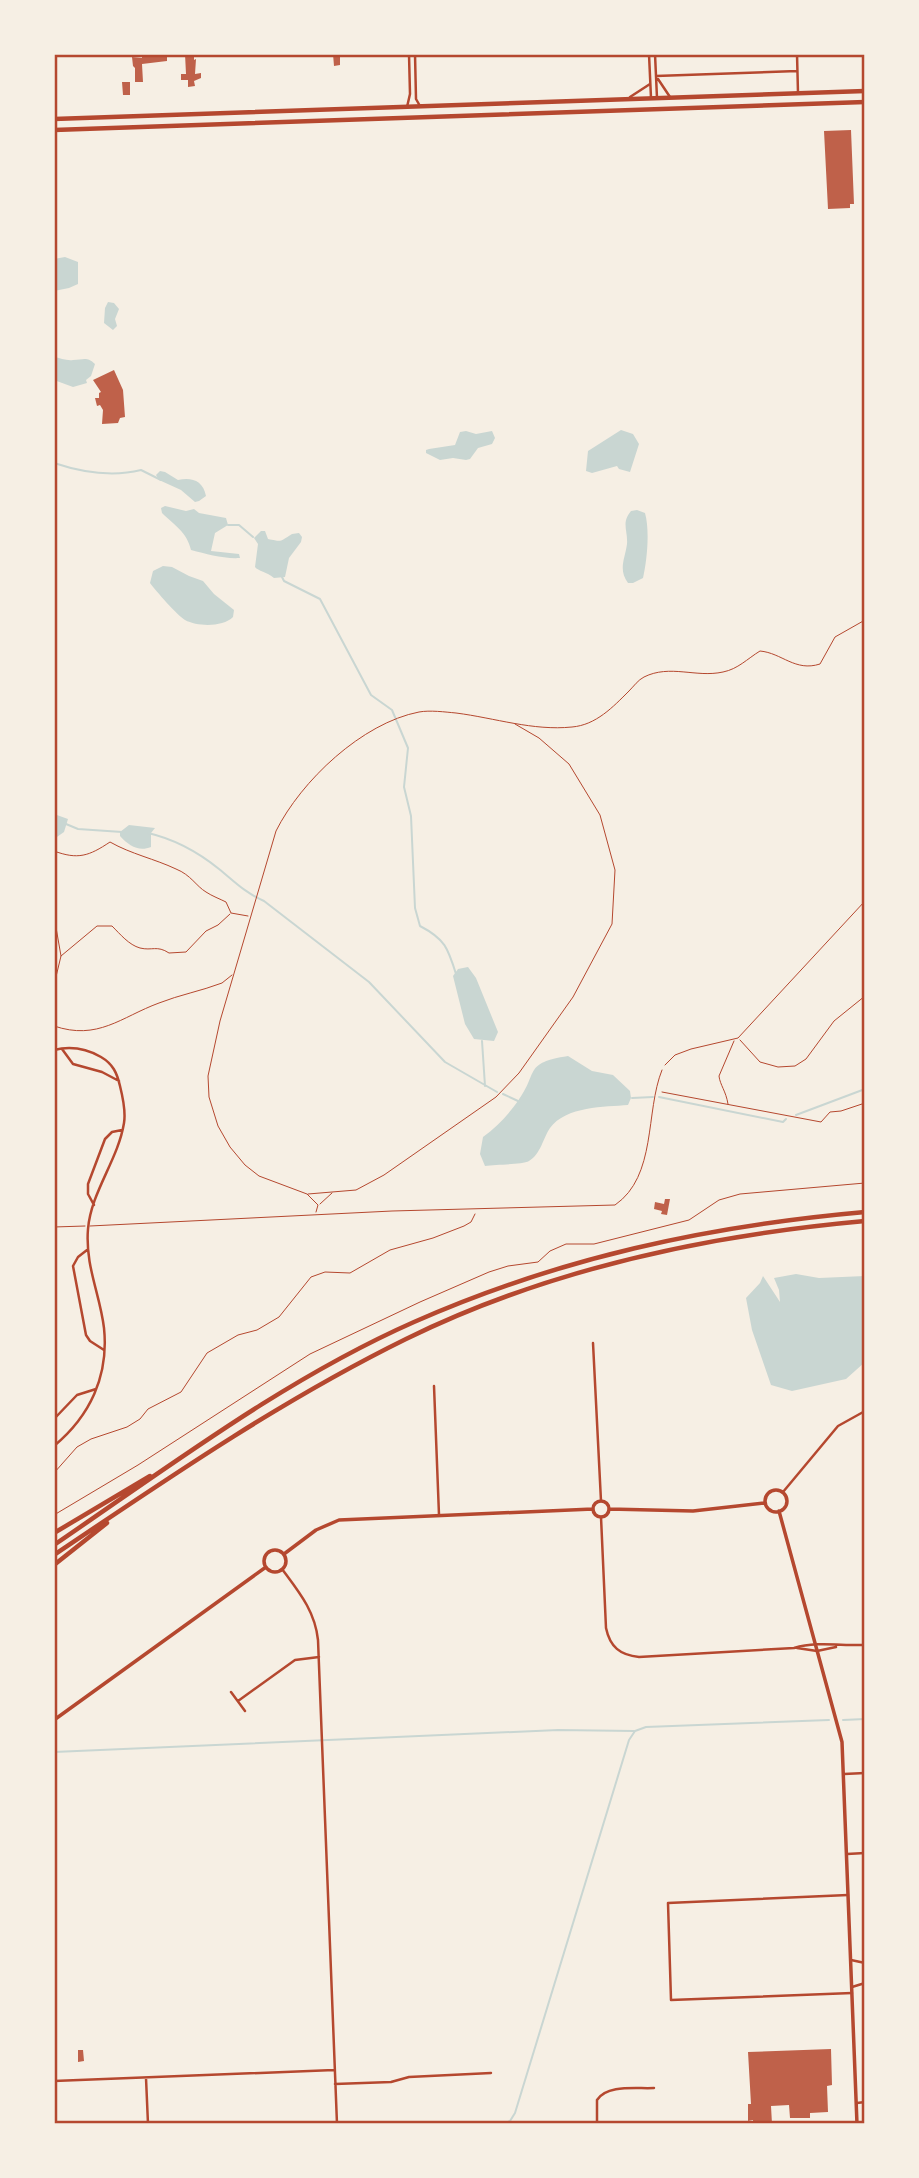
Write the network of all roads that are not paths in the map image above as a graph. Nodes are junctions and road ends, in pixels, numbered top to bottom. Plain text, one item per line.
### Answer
1 (409, 54) edge
2 (415, 54) edge
3 (649, 54) edge
4 (655, 54) edge
5 (796, 54) edge
6 (797, 71) junction
7 (656, 76) junction
8 (650, 84) junction
9 (865, 90) edge
10 (798, 93) junction
11 (670, 97) junction
12 (654, 98) junction
13 (627, 99) junction
14 (865, 102) edge
15 (421, 106) junction
16 (407, 107) junction
17 (655, 109) junction
18 (54, 119) edge
19 (54, 130) edge
20 (62, 1048) junction
21 (54, 1049) edge
22 (662, 1070) road end
23 (119, 1081) junction
24 (122, 1130) junction
25 (94, 1205) junction
26 (865, 1212) edge
27 (865, 1222) edge
28 (88, 1226) junction
29 (54, 1227) edge
30 (88, 1249) junction
31 (593, 1343) dead end
32 (104, 1350) junction
33 (434, 1386) dead end
34 (96, 1388) junction
35 (267, 1402) junction
36 (865, 1411) edge
37 (54, 1419) edge
38 (54, 1446) edge
39 (783, 1492) junction
40 (601, 1501) junction
41 (133, 1503) junction
42 (765, 1503) junction
43 (609, 1508) junction
44 (593, 1509) junction
45 (779, 1511) junction
46 (439, 1514) junction
47 (601, 1517) junction
48 (54, 1533) edge
49 (54, 1545) edge
50 (284, 1554) junction
51 (54, 1555) edge
52 (54, 1565) edge
53 (266, 1567) junction
54 (282, 1569) junction
55 (815, 1644) junction
56 (865, 1646) edge
57 (837, 1647) junction
58 (794, 1648) junction
59 (817, 1651) junction
60 (319, 1657) junction
61 (231, 1692) dead end
62 (238, 1702) junction
63 (245, 1711) dead end
64 (54, 1720) edge
65 (865, 1773) edge
66 (844, 1774) junction
67 (865, 1853) edge
68 (847, 1854) junction
69 (848, 1895) junction
70 (851, 1960) junction
71 (865, 1963) edge
72 (865, 1983) edge
73 (852, 1987) junction
74 (852, 1993) junction
75 (335, 2070) junction
76 (491, 2073) dead end
77 (146, 2078) junction
78 (54, 2081) edge
79 (335, 2084) junction
80 (654, 2088) dead end
81 (865, 2102) edge
82 (857, 2103) junction
83 (148, 2124) edge
84 (337, 2124) edge
85 (597, 2124) edge
86 (857, 2124) edge

1 - 16 street
2 - 15 street
3 - 8 street
4 - 7 street
5 - 6 street
6 - 7 street
6 - 10 street
7 - 11 street
7 - 12 street
8 - 12 street
8 - 13 street
9 - 10 highway
10 - 11 highway
11 - 12 highway
12 - 13 highway
12 - 17 highway
13 - 15 highway
14 - 17 highway
15 - 16 highway
16 - 18 highway
17 - 19 highway
20 - 21 street
20 - 23 street
20 - 23 street
22 - 28 lane
23 - 24 street
24 - 25 street
24 - 25 street
25 - 28 street
26 - 35 highway
27 - 41 highway
28 - 29 lane
28 - 30 street
30 - 32 street
30 - 32 street
31 - 40 street
32 - 34 street
33 - 46 street
34 - 37 street
34 - 38 street
35 - 48 highway
35 - 49 highway
36 - 39 street
39 - 42 street
39 - 45 street
40 - 43 street
40 - 44 street
41 - 51 highway
41 - 52 highway
42 - 43 street
42 - 45 street
43 - 47 street
44 - 46 street
44 - 47 street
45 - 55 street
46 - 50 street
47 - 58 street
50 - 53 street
50 - 54 street
53 - 54 street
53 - 64 street
54 - 60 street
55 - 57 street
55 - 58 street
55 - 59 street
56 - 57 street
57 - 59 street
58 - 59 street
59 - 66 street
60 - 62 street
60 - 75 street
61 - 62 street
62 - 63 street
65 - 66 street
66 - 68 street
67 - 68 street
68 - 69 street
69 - 70 street
69 - 74 street
70 - 71 street
70 - 73 street
72 - 73 street
73 - 74 street
74 - 82 street
75 - 77 street
75 - 79 street
76 - 79 street
77 - 78 street
77 - 83 street
79 - 84 street
80 - 85 street
81 - 82 street
82 - 86 street

